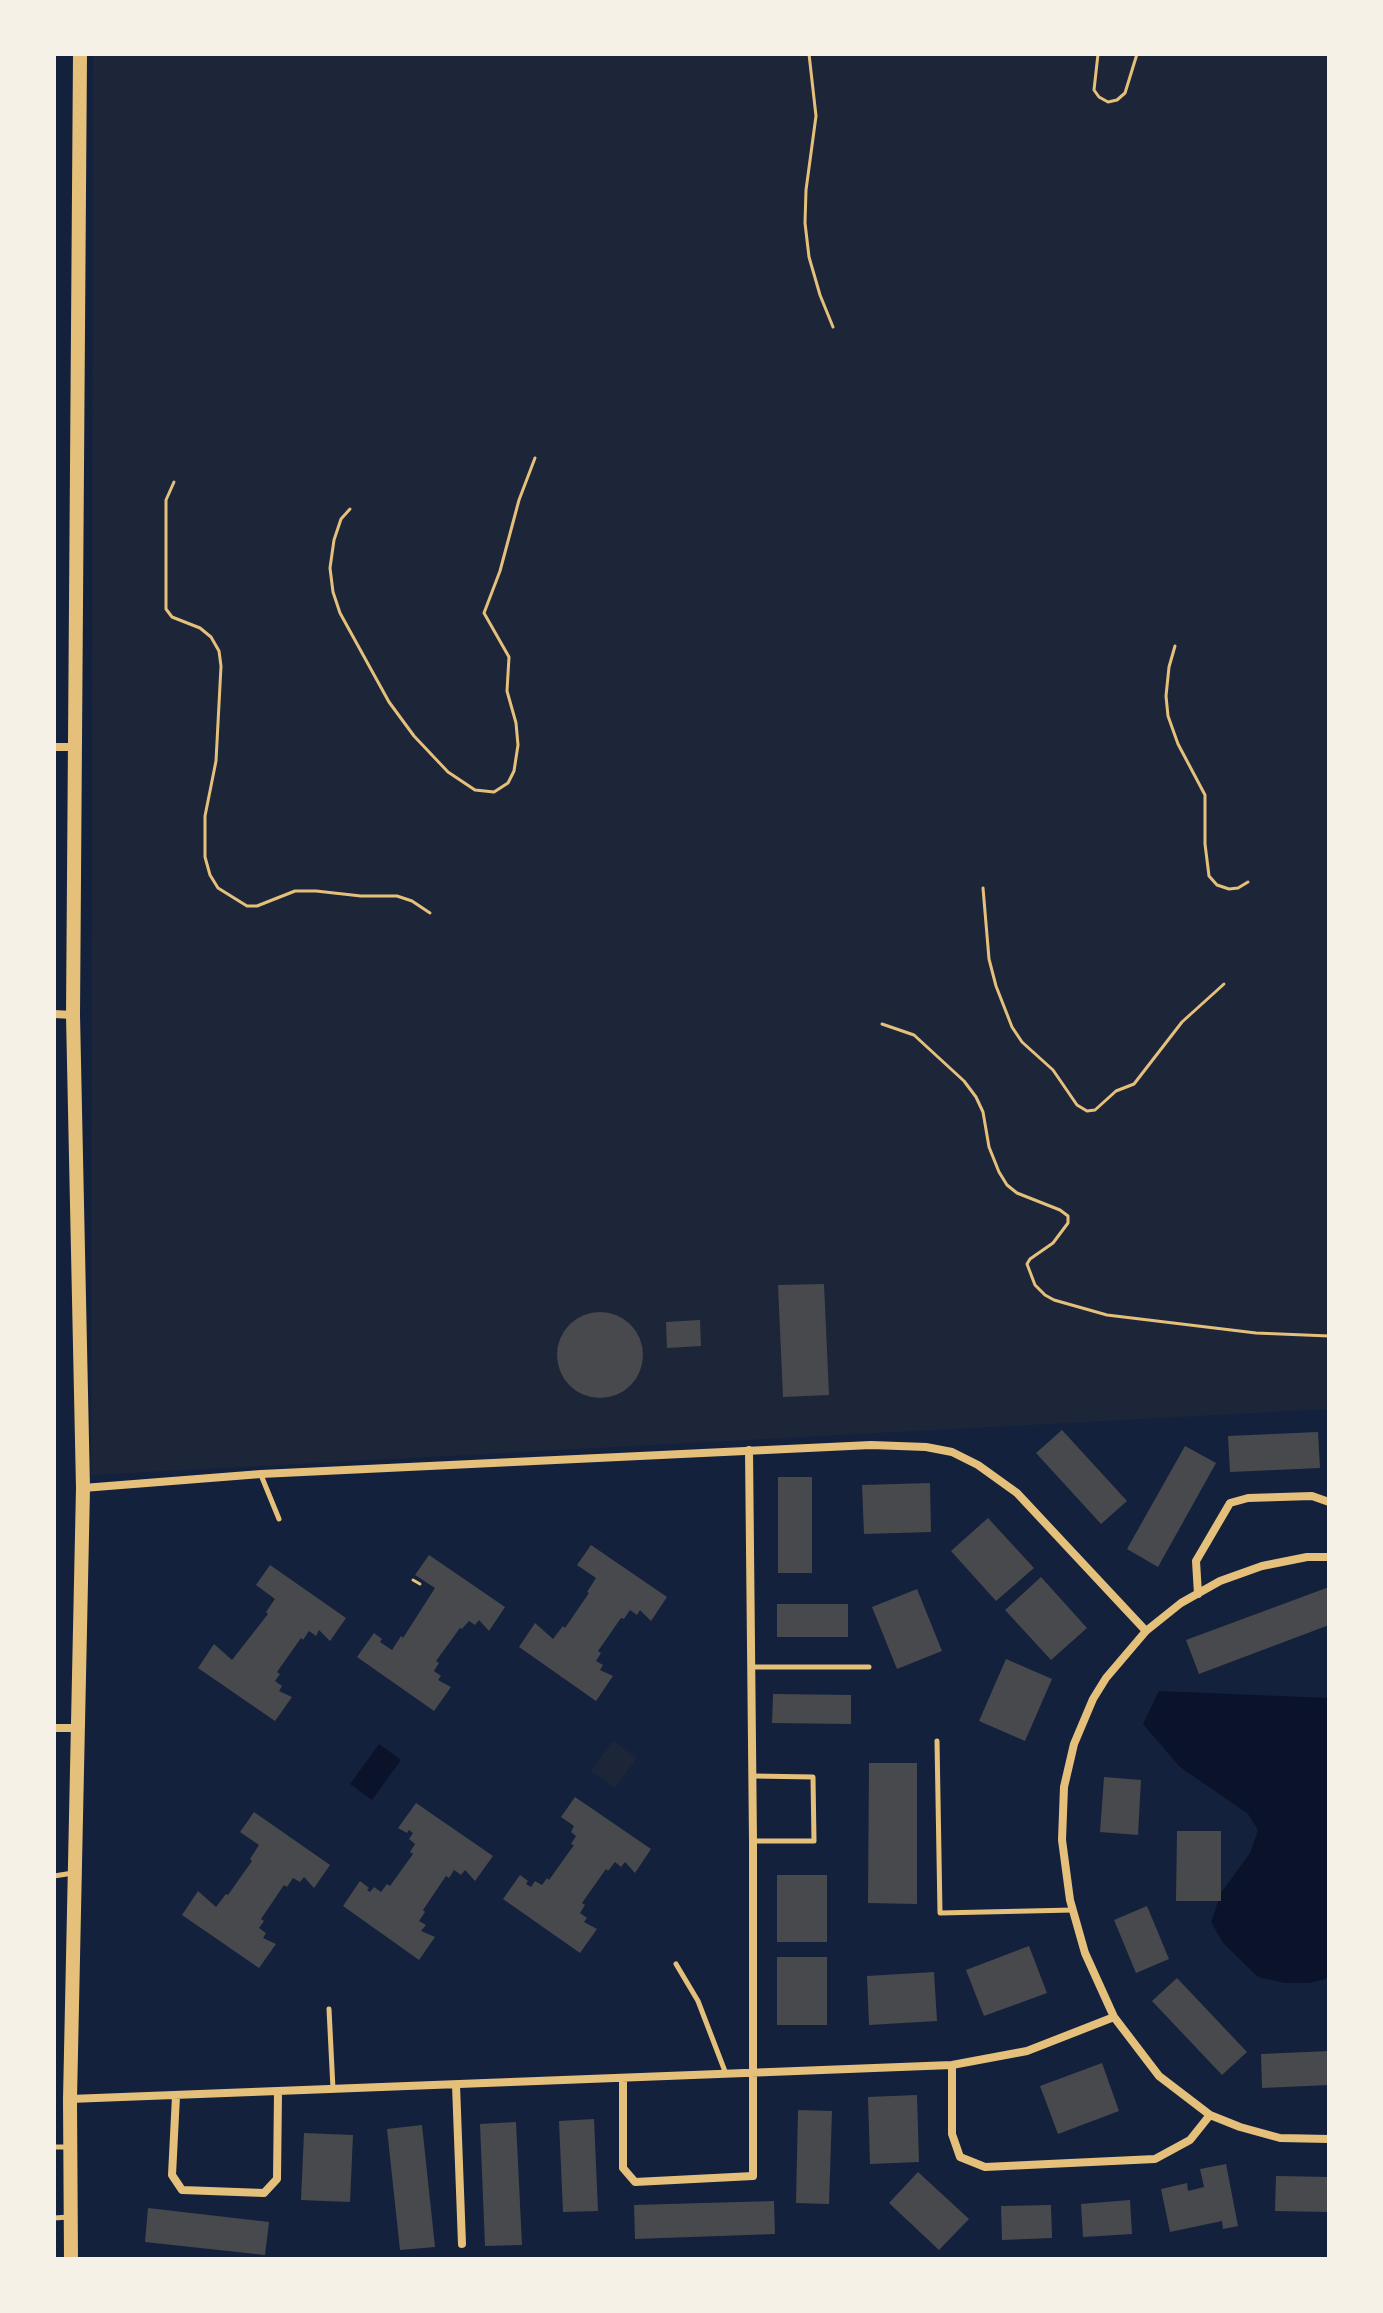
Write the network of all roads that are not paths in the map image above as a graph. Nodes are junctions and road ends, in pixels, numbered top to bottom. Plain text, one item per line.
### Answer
1 (80, 54) edge
2 (54, 747) edge
3 (76, 747) junction
4 (54, 1014) edge
5 (73, 1015) junction
6 (749, 1450) junction
7 (261, 1474) junction
8 (83, 1488) junction
9 (1329, 1502) edge
10 (279, 1519) dead end
11 (1329, 1557) edge
12 (1198, 1594) junction
13 (1146, 1631) junction
14 (752, 1667) junction
15 (869, 1667) dead end
16 (54, 1728) edge
17 (77, 1728) junction
18 (937, 1741) dead end
19 (753, 1776) junction
20 (753, 1841) junction
21 (74, 1873) junction
22 (54, 1876) edge
23 (1073, 1910) junction
24 (676, 1964) dead end
25 (329, 2009) dead end
26 (1114, 2017) junction
27 (952, 2065) junction
28 (726, 2074) junction
29 (752, 2074) junction
30 (623, 2079) junction
31 (456, 2085) junction
32 (333, 2090) junction
33 (278, 2092) junction
34 (176, 2096) junction
35 (70, 2099) junction
36 (1210, 2115) junction
37 (1329, 2139) edge
38 (54, 2147) edge
39 (70, 2147) junction
40 (70, 2217) junction
41 (54, 2218) edge
42 (462, 2244) dead end
43 (71, 2259) edge

1 - 3 street
2 - 3 street
3 - 5 street
4 - 5 street
5 - 8 street
6 - 7 street
6 - 13 street
6 - 14 street
7 - 8 street
7 - 10 lane
8 - 17 street
9 - 12 street
11 - 12 street
12 - 13 street
13 - 23 street
14 - 15 lane
14 - 19 street
16 - 17 street
17 - 21 street
18 - 23 lane
19 - 20 street
19 - 20 lane
20 - 29 street
21 - 22 lane
21 - 35 street
23 - 26 street
24 - 28 lane
25 - 32 lane
26 - 27 street
26 - 36 street
27 - 29 street
27 - 36 street
28 - 29 street
28 - 30 street
29 - 30 street
30 - 31 street
31 - 32 street
31 - 42 street
32 - 33 street
33 - 34 street
33 - 34 street
34 - 35 street
35 - 39 street
36 - 37 street
38 - 39 lane
39 - 40 street
40 - 41 lane
40 - 43 street

